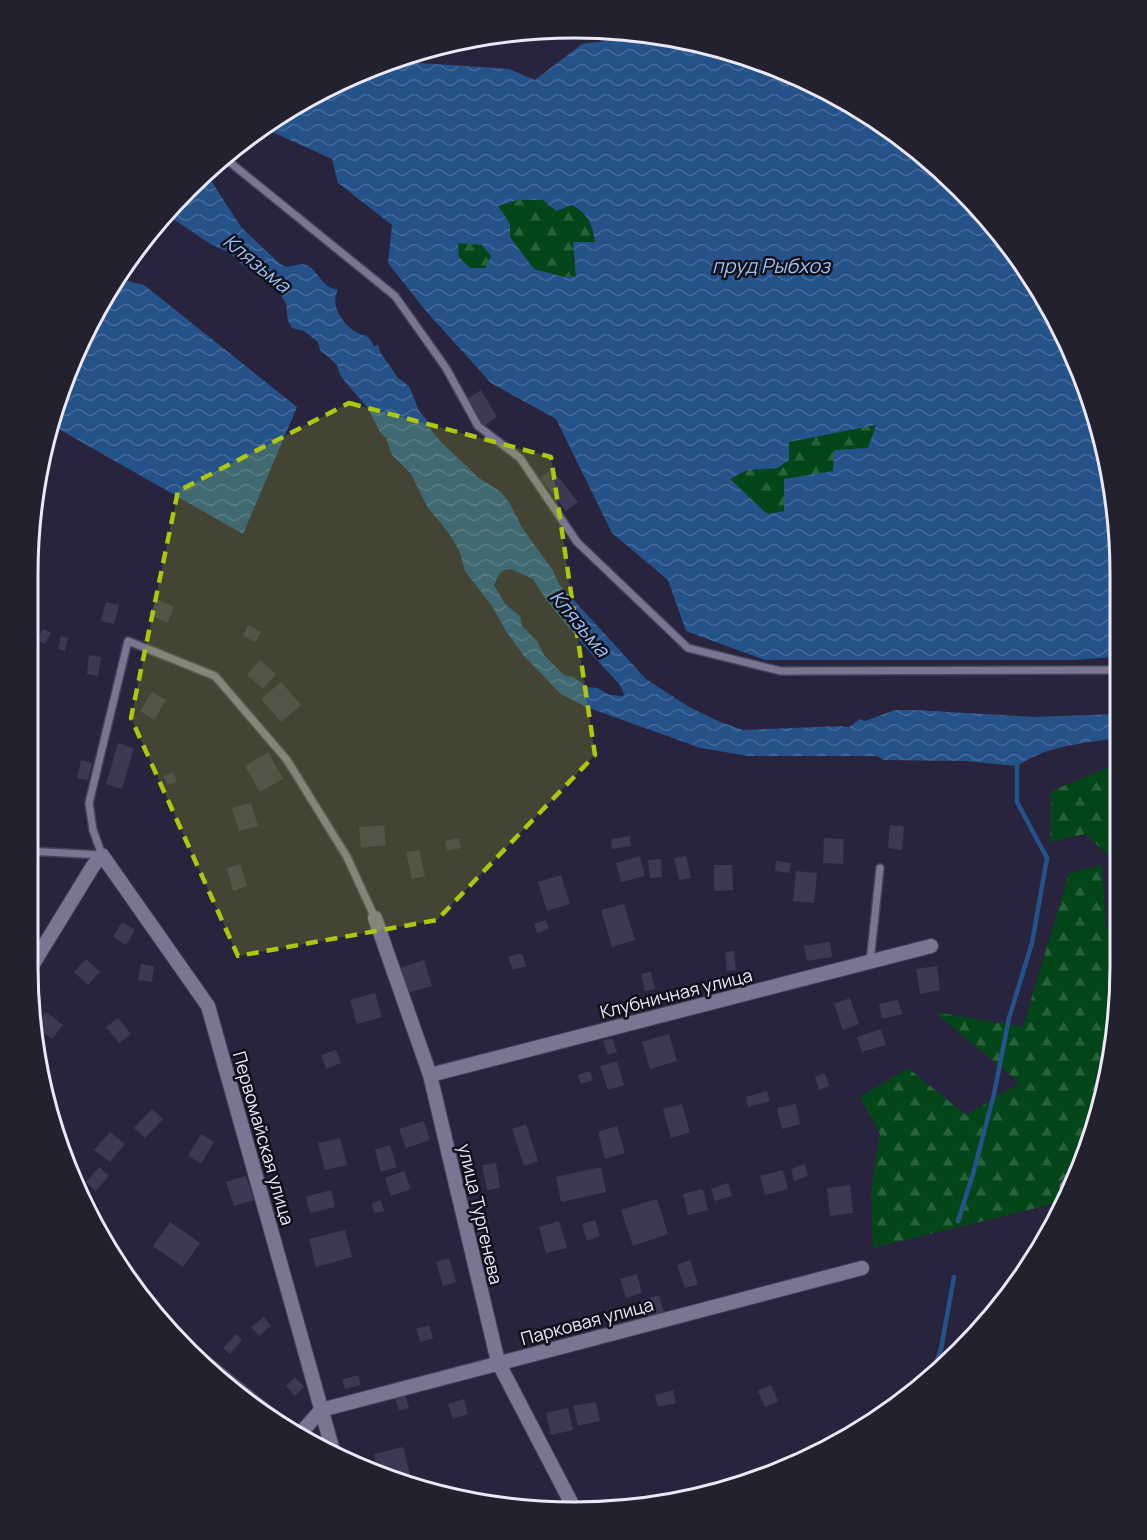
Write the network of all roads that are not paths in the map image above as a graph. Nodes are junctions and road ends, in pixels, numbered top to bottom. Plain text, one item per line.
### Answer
1 (230, 162) edge
2 (1110, 670) edge
3 (38, 852) edge
4 (102, 855) junction
5 (880, 868) dead end
6 (375, 918) joint
7 (931, 946) dead end
8 (38, 956) edge
9 (870, 962) junction
10 (430, 1075) junction
11 (862, 1268) dead end
12 (498, 1362) junction
13 (321, 1410) junction
14 (303, 1430) edge
15 (330, 1444) edge
16 (571, 1502) edge

1 - 2 lane
3 - 4 lane
4 - 6 lane
4 - 8 street
4 - 13 street, Первомайская улица
5 - 9 lane
6 - 10 street, улица Тургенева
7 - 9 street, Клубничная улица
9 - 10 street, Клубничная улица
10 - 12 street, улица Тургенева
11 - 12 street, Парковая улица
12 - 13 street, Парковая улица
12 - 16 street, улица Тургенева
13 - 14 street
13 - 15 street, Первомайская улица

